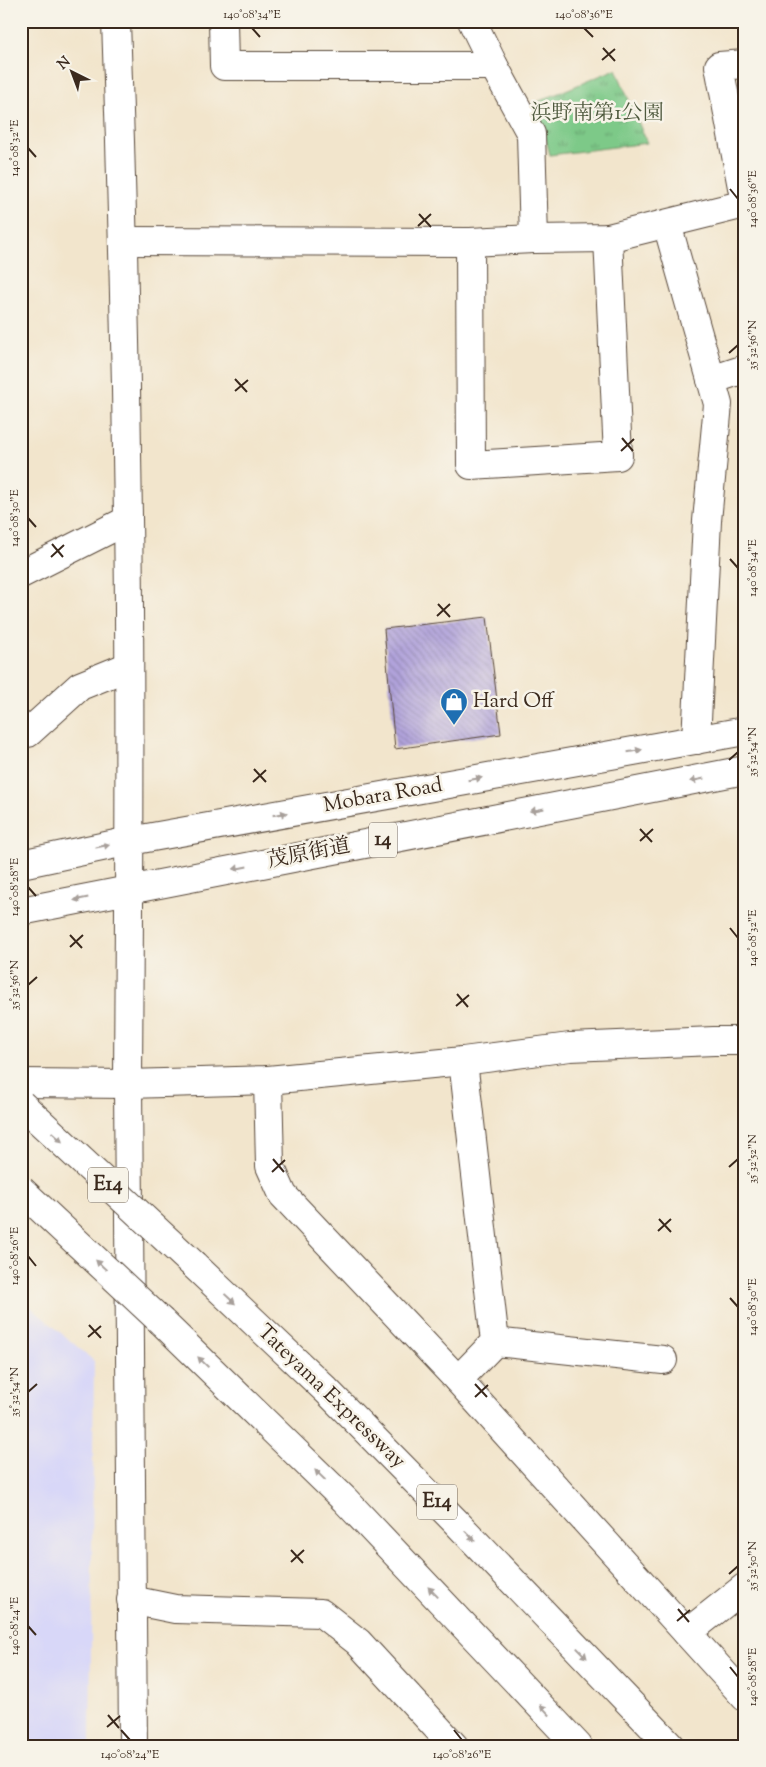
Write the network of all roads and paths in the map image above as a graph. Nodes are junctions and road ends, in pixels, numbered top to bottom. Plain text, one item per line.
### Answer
1 (116, 21) edge
2 (223, 21) edge
3 (472, 21) edge
4 (745, 64) edge
5 (494, 66) junction
6 (745, 204) edge
7 (667, 224) junction
8 (608, 238) junction
9 (534, 239) junction
10 (123, 241) junction
11 (470, 242) junction
12 (745, 369) edge
13 (711, 380) junction
14 (128, 520) junction
15 (21, 574) edge
16 (129, 666) junction
17 (745, 730) edge
18 (21, 734) edge
19 (696, 740) junction
20 (745, 770) edge
21 (130, 841) junction
22 (21, 864) edge
23 (129, 889) junction
24 (21, 911) edge
25 (745, 1041) edge
26 (463, 1061) junction
27 (268, 1080) junction
28 (21, 1083) edge
29 (128, 1084) junction
30 (21, 1104) edge
31 (21, 1190) edge
32 (495, 1342) junction
33 (663, 1360) dead end
34 (458, 1380) junction
35 (745, 1587) edge
36 (131, 1600) junction
37 (688, 1633) junction
38 (745, 1697) edge
39 (132, 1746) edge
40 (454, 1746) edge
41 (578, 1746) edge
42 (671, 1746) edge

1 - 10 main road
2 - 5 main road
3 - 5 main road
4 - 6 main road
5 - 9 main road
6 - 7 main road
7 - 8 main road
7 - 13 main road
8 - 9 main road
8 - 11 main road
9 - 11 main road
10 - 11 main road
10 - 14 main road
12 - 13 main road
13 - 19 main road
14 - 15 main road
14 - 16 main road
16 - 18 main road
16 - 21 main road
17 - 19 main road, Mobara Road / 14
21 -> 19 main road, Mobara Road / 14
20 -> 23 main road, 茂原街道 / 14
22 -> 21 main road, Mobara Road / 14
21 - 23 main road
23 -> 24 main road, 茂原街道 / 14
23 - 29 main road
25 - 26 main road
26 - 27 main road
26 - 32 main road
27 - 29 main road
27 - 34 main road
28 - 29 main road
29 - 36 main road
30 -> 42 main road, Tateyama Expressway / E14, bridge
41 -> 31 main road, bridge
32 - 33 main road
32 - 34 main road
34 - 37 main road
35 - 37 main road
36 - 39 main road
36 - 40 main road
37 - 38 main road

